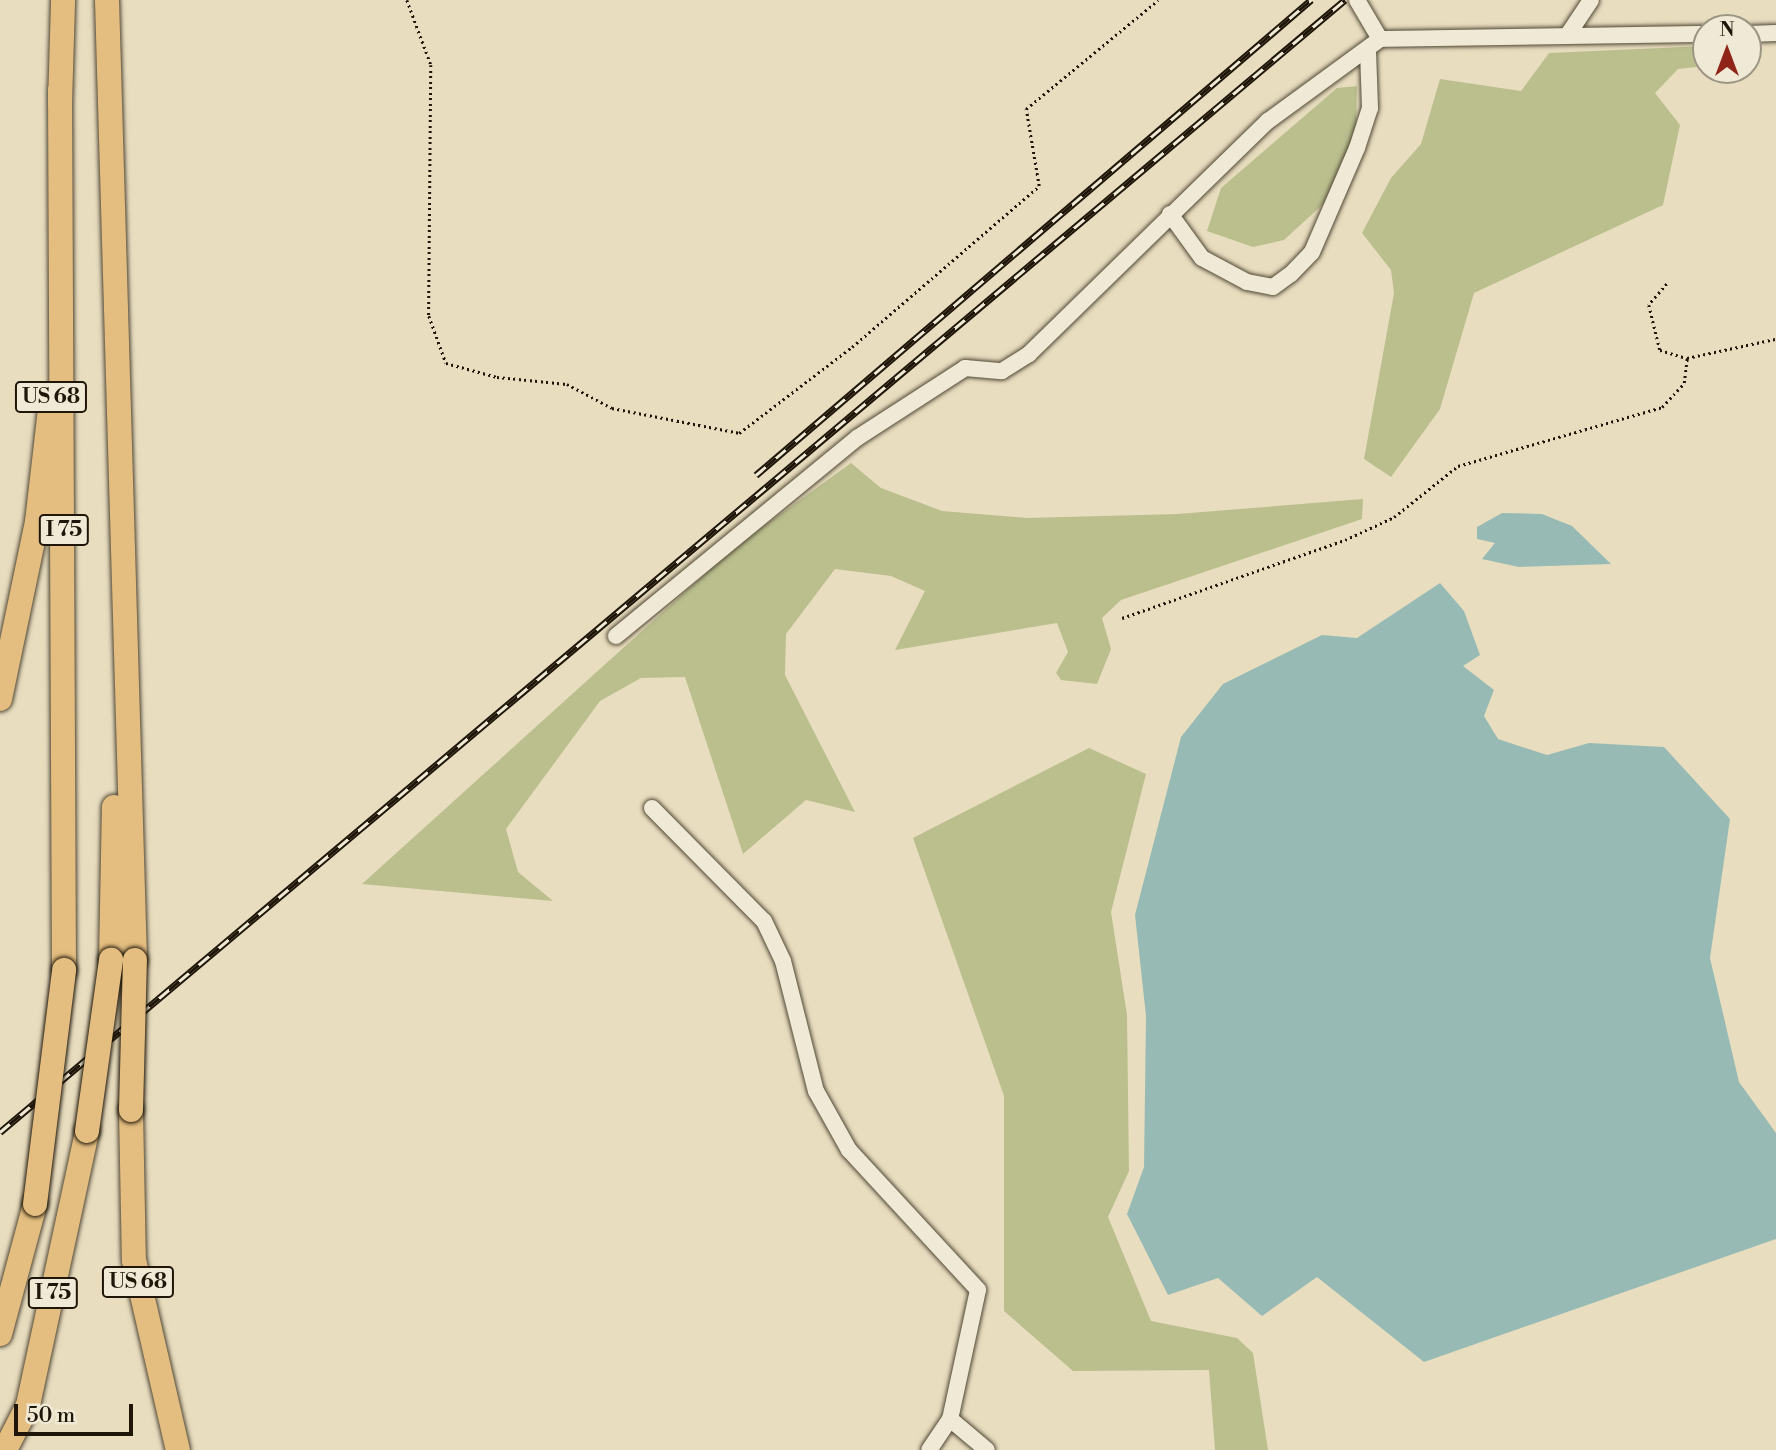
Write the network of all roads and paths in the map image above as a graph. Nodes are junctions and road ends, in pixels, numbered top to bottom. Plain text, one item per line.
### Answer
1 (63, 0) edge
2 (107, 0) edge
3 (407, 0) edge
4 (1158, 0) edge
5 (1357, 0) edge
6 (1591, 0) edge
7 (1692, 34) edge
8 (1567, 36) junction
9 (1374, 45) junction
10 (60, 90) junction
11 (1170, 214) junction
12 (1667, 284) dead end
13 (1775, 339) edge
14 (1687, 358) junction
15 (119, 530) joint
16 (1122, 618) dead end
17 (616, 636) dead end
18 (0, 699) edge
19 (652, 808) dead end
20 (123, 960) junction
21 (0, 1334) edge
22 (950, 1419) junction
23 (5, 1450) edge
24 (178, 1450) edge
25 (929, 1450) edge
26 (987, 1450) edge

1 - 10 highway, I 75
2 - 15 highway, I 75
3 - 4 path
5 - 9 street
6 - 8 street
7 - 8 street
8 - 9 street
9 - 11 street
9 - 11 street
10 - 18 highway, US 68
10 - 21 highway, I 75, bridge
11 - 17 street
12 - 14 path
13 - 14 path
14 - 16 path
15 - 20 highway, US 68
19 - 22 street
20 - 23 highway, I 75, bridge
20 - 24 highway, US 68, bridge
22 - 25 street
22 - 26 street

